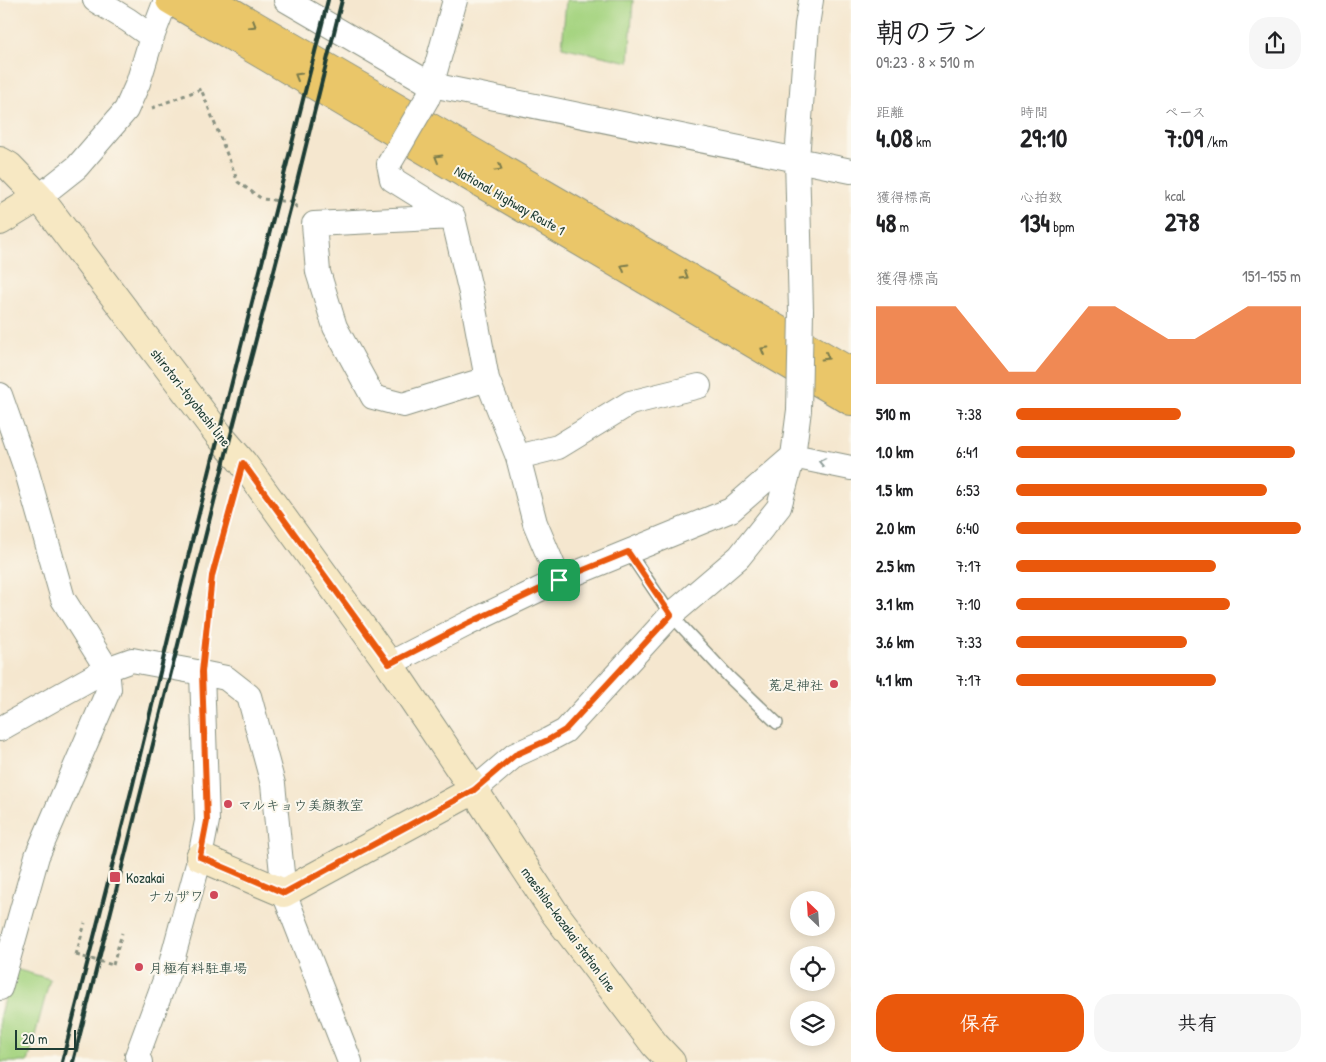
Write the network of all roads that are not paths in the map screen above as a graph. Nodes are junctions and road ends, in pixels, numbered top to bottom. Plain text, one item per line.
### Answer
1 (95, 0) edge
2 (168, 0) edge
3 (211, 0) edge
4 (286, 0) edge
5 (455, 0) edge
6 (810, 0) edge
7 (154, 33) junction
8 (430, 91) junction
9 (797, 159) junction
10 (0, 161) edge
11 (851, 171) edge
12 (39, 197) junction
13 (453, 217) junction
14 (0, 220) edge
15 (851, 372) edge
16 (487, 379) junction
17 (699, 386) dead end
18 (0, 395) edge
19 (851, 401) edge
20 (793, 456) junction
21 (518, 457) junction
22 (851, 468) edge
23 (628, 552) junction
24 (559, 580) junction
25 (671, 615) junction
26 (389, 664) junction
27 (107, 669) junction
28 (202, 672) junction
29 (777, 723) dead end
30 (0, 729) edge
31 (474, 790) junction
32 (200, 857) junction
33 (284, 893) junction
34 (0, 988) edge
35 (137, 1060) edge
36 (350, 1062) edge
37 (671, 1062) edge

1 - 7 street
2 - 7 street
19 -> 2 highway, National Highway Route 1
3 -> 15 highway, National Highway Route 1
4 - 8 street
5 - 8 street
6 - 9 street
7 - 12 street
8 - 9 street
8 - 13 street, bridge
9 - 11 street
9 - 20 street, bridge
10 - 12 main road, shirotori-toyohashi line
12 - 14 main road
12 - 26 main road, shirotori-toyohashi line
13 - 16 street
13 - 16 street
16 - 21 street
17 - 21 street
18 - 27 street
22 -> 20 street
20 - 23 street
20 - 25 street
21 - 24 street
23 - 24 street
23 - 25 lane
24 - 26 street
25 - 29 lane
25 - 31 street
26 - 31 main road, shirotori-toyohashi line
27 - 28 street
27 - 30 street
27 - 34 street
28 - 32 street
28 - 33 street
31 - 33 main road
31 - 37 main road, maeshiba-kozakai station line
32 - 33 main road
32 - 35 street
33 - 36 street

